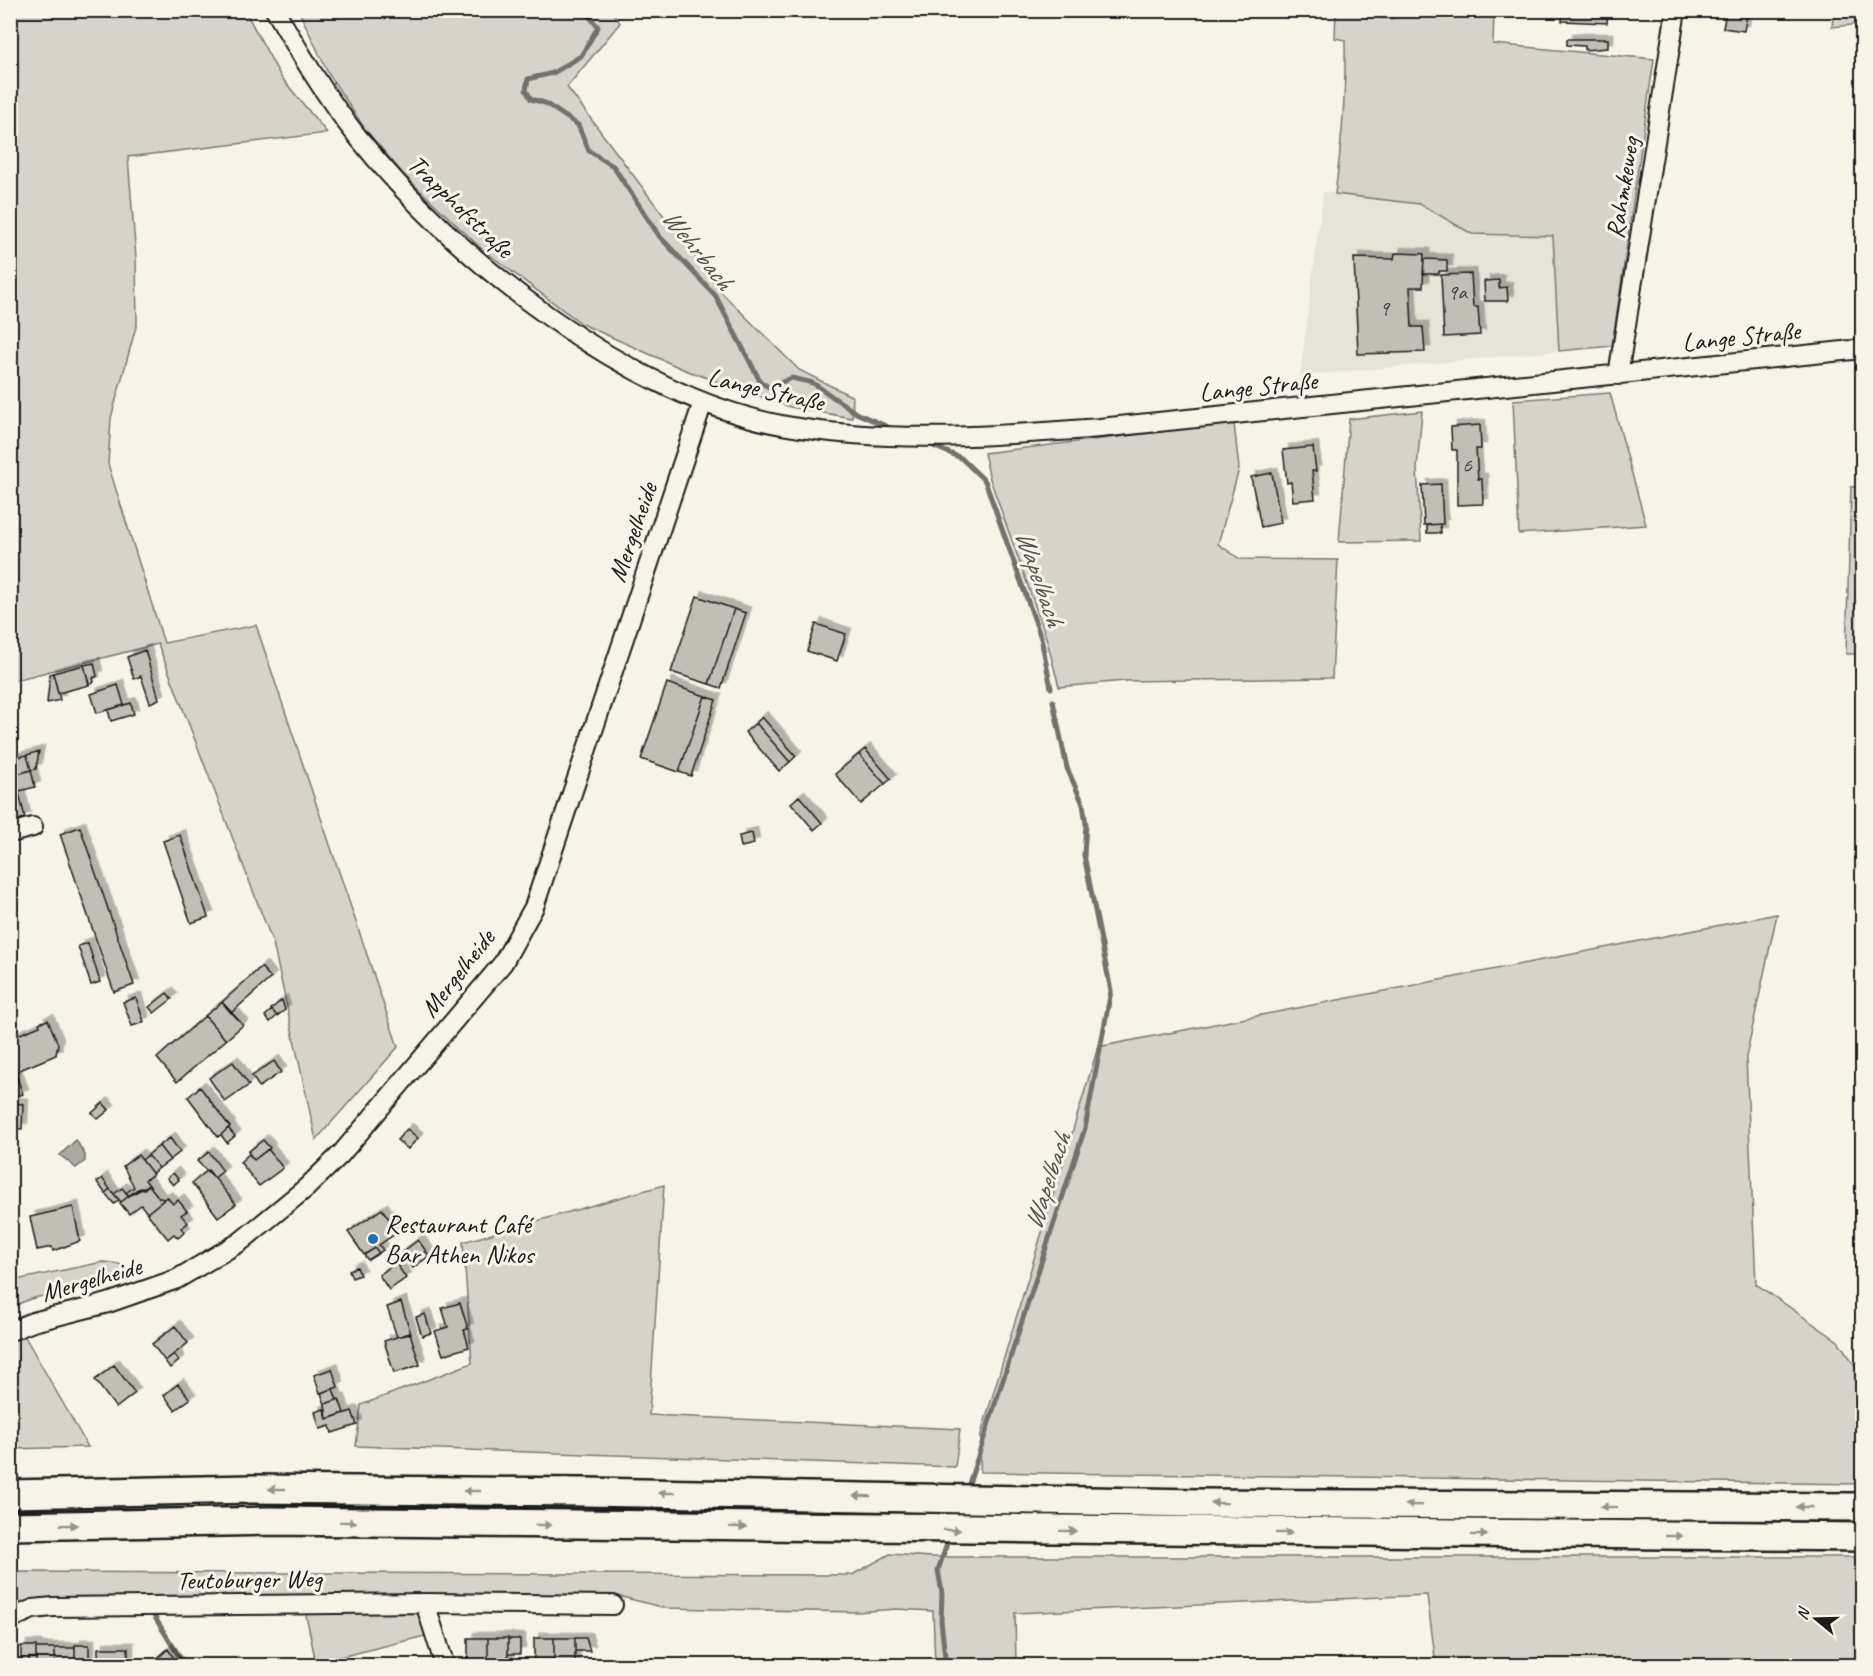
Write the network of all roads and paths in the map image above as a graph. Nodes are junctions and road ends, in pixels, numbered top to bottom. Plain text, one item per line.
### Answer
1 (275, 10) edge
2 (1676, 10) edge
3 (1863, 350) edge
4 (1618, 375) junction
5 (664, 386) joint
6 (703, 402) junction
7 (33, 827) dead end
8 (10, 833) edge
9 (10, 1331) edge
10 (10, 1494) edge
11 (1863, 1507) edge
12 (10, 1526) edge
13 (1863, 1538) edge
14 (425, 1603) junction
15 (613, 1605) dead end
16 (10, 1619) edge
17 (445, 1665) edge

1 - 5 street, Trapphofstraße
2 - 4 street, Rahmkeweg
3 - 4 street, Lange Straße
4 - 6 street, Lange Straße
5 - 6 street, Lange Straße
6 - 9 street, Mergelheide
7 - 8 street
11 -> 10 highway
12 -> 13 highway
14 - 15 street, Teutoburger Weg
14 - 16 street, Teutoburger Weg
14 - 17 street

